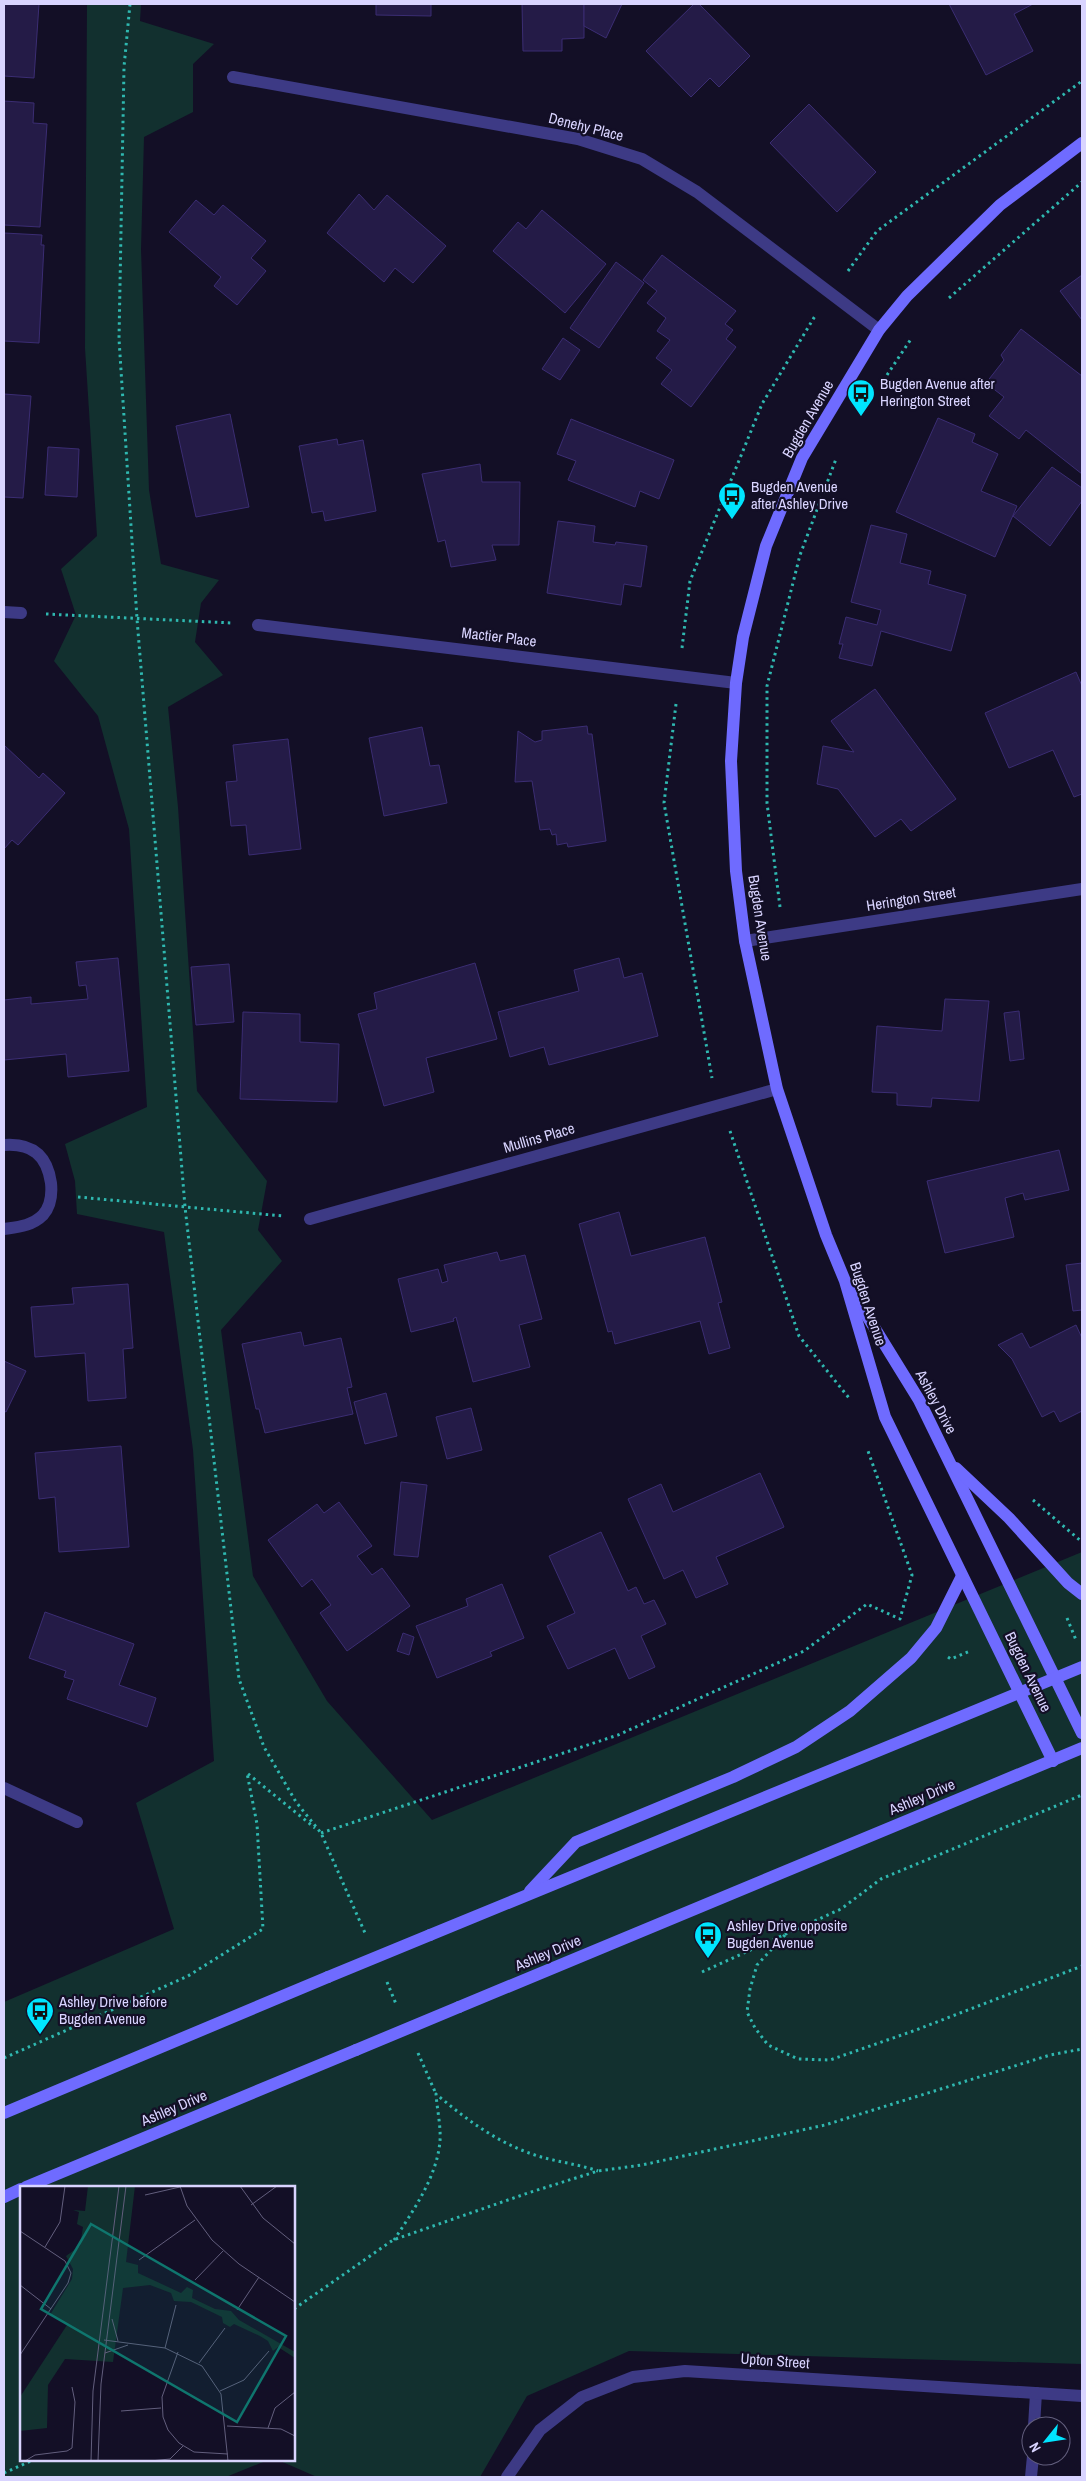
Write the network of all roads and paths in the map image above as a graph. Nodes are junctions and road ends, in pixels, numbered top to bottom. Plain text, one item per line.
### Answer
1 (130, 4) edge
2 (233, 77) dead end
3 (1082, 143) edge
4 (1082, 182) edge
5 (945, 301) dead end
6 (879, 330) junction
7 (913, 336) dead end
8 (887, 376) dead end
9 (837, 457) dead end
10 (4, 612) edge
11 (21, 613) joint
12 (137, 618) junction
13 (258, 624) joint
14 (736, 683) junction
15 (1082, 889) edge
16 (784, 934) junction
17 (745, 941) junction
18 (777, 1089) junction
19 (4, 1145) edge
20 (53, 1195) junction
21 (184, 1207) junction
22 (310, 1219) joint
23 (4, 1229) edge
24 (846, 1281) junction
25 (949, 1461) junction
26 (962, 1576) junction
27 (1082, 1594) edge
28 (1065, 1613) dead end
29 (1079, 1647) dead end
30 (1082, 1667) edge
31 (1055, 1678) junction
32 (1019, 1692) junction
33 (1082, 1733) edge
34 (1082, 1748) edge
35 (1053, 1760) junction
36 (4, 1788) edge
37 (1082, 1795) edge
38 (77, 1822) dead end
39 (527, 1894) junction
40 (785, 1935) junction
41 (1082, 1966) edge
42 (702, 1972) dead end
43 (1082, 2049) edge
44 (4, 2058) edge
45 (4, 2113) edge
46 (598, 2171) junction
47 (28, 2186) edge
48 (20, 2189) edge
49 (4, 2197) edge
50 (393, 2240) junction
51 (295, 2308) edge
52 (1036, 2393) junction
53 (1082, 2396) edge
54 (1035, 2416) edge
55 (31, 2461) edge
56 (4, 2473) edge
57 (507, 2477) edge

1 - 12 path
2 - 6 street, Denehy Place
3 - 6 main road, Bugden Avenue
4 - 5 path
6 - 14 main road, Bugden Avenue
7 - 8 path
9 - 16 path
10 - 11 street
11 - 12 path
12 - 13 path
12 - 21 path
13 - 14 street, Mactier Place
14 - 17 main road, Bugden Avenue
15 - 16 street, Herington Street
16 - 17 street, Herington Street
17 - 18 main road, Bugden Avenue
18 - 22 street, Mullins Place
18 - 24 main road, Bugden Avenue
19 - 20 street
20 - 21 path
20 - 23 street
21 - 22 path
21 - 44 path
24 - 25 main road, Ashley Drive
24 - 26 main road, Bugden Avenue
25 - 27 main road
25 - 31 main road, Ashley Drive
26 - 32 main road, Bugden Avenue
26 - 39 main road
28 - 29 path
30 - 31 main road
31 - 32 main road
31 - 33 main road, Ashley Drive
32 - 35 main road, Bugden Avenue
32 - 39 main road
34 - 35 main road, Ashley Drive
35 - 47 main road, Ashley Drive, bridge
36 - 38 street
37 - 40 path
39 - 45 main road, bridge
40 - 41 path
40 - 42 path
43 - 46 path
46 - 50 path
46 - 50 path
48 - 49 main road
50 - 51 path
52 - 53 street, Upton Street
52 - 54 street
52 - 57 street, Upton Street
55 - 56 path

